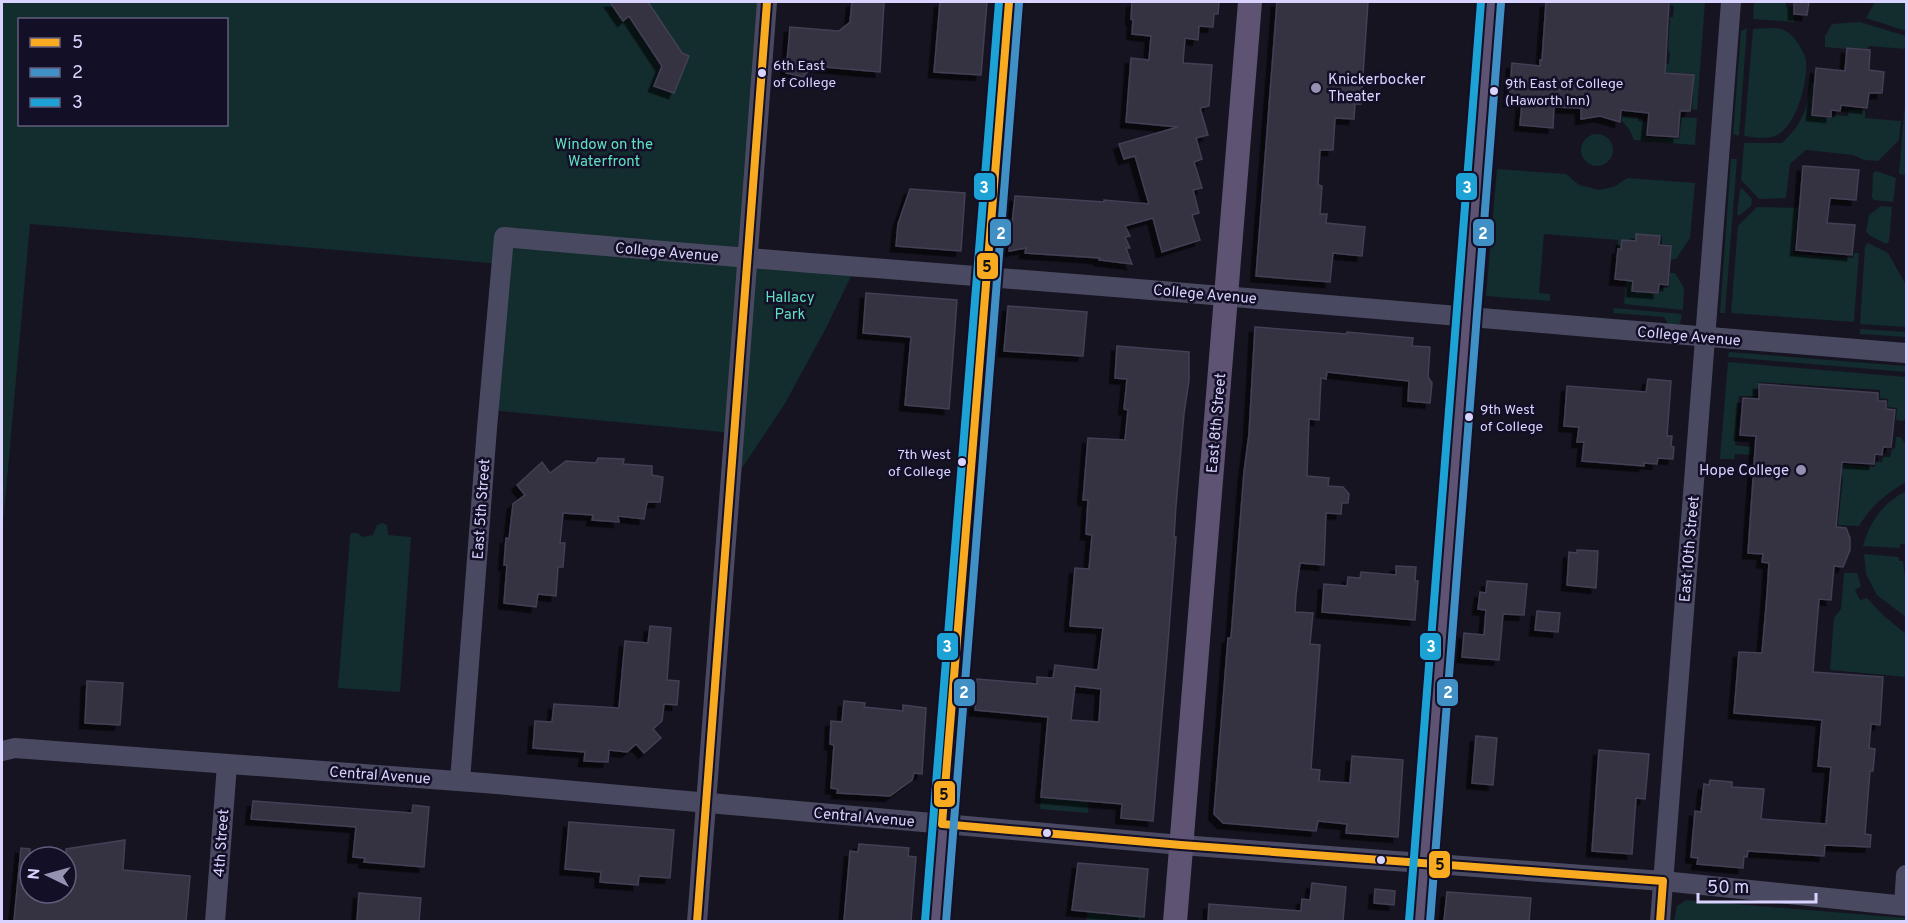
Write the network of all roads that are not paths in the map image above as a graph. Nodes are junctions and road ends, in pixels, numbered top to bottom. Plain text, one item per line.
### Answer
1 (766, 2) edge
2 (1009, 2) edge
3 (1250, 2) edge
4 (1491, 2) edge
5 (1731, 2) edge
6 (504, 237) joint
7 (747, 259) junction
8 (986, 276) junction
9 (1226, 296) junction
10 (1467, 316) junction
11 (1706, 338) junction
12 (1906, 353) edge
13 (2, 751) edge
14 (227, 765) junction
15 (460, 781) junction
16 (706, 803) junction
17 (942, 824) junction
18 (1181, 845) junction
19 (1424, 863) junction
20 (1906, 875) edge
21 (1664, 881) junction
22 (1905, 905) edge
23 (215, 921) edge
24 (697, 921) edge
25 (935, 921) edge
26 (1175, 921) edge
27 (1419, 921) edge
28 (1660, 921) edge

1 - 7 street
2 - 8 main road
3 - 9 main road, East 8th Street
4 - 10 main road
5 - 11 street, East 10th Street
6 - 7 street, College Avenue
6 - 15 street, East 5th Street
7 - 8 street, College Avenue
7 - 16 street
8 - 9 street, College Avenue
8 - 17 main road
9 - 10 street, College Avenue
9 - 18 main road, East 8th Street
10 - 11 street, College Avenue
10 - 19 main road
11 - 12 street, College Avenue
11 - 21 street, East 10th Street
13 - 14 street, Central Avenue
14 - 15 street, Central Avenue
14 - 23 street, 4th Street
15 - 16 street, Central Avenue
16 - 17 street, Central Avenue
16 - 24 street
17 - 18 street, Central Avenue
17 - 25 main road
18 - 19 street, Central Avenue
18 - 26 main road, East 8th Street
19 - 21 street, Central Avenue
19 - 27 main road
20 - 22 street
21 - 22 street, Central Avenue
21 - 28 street, East 10th Street

